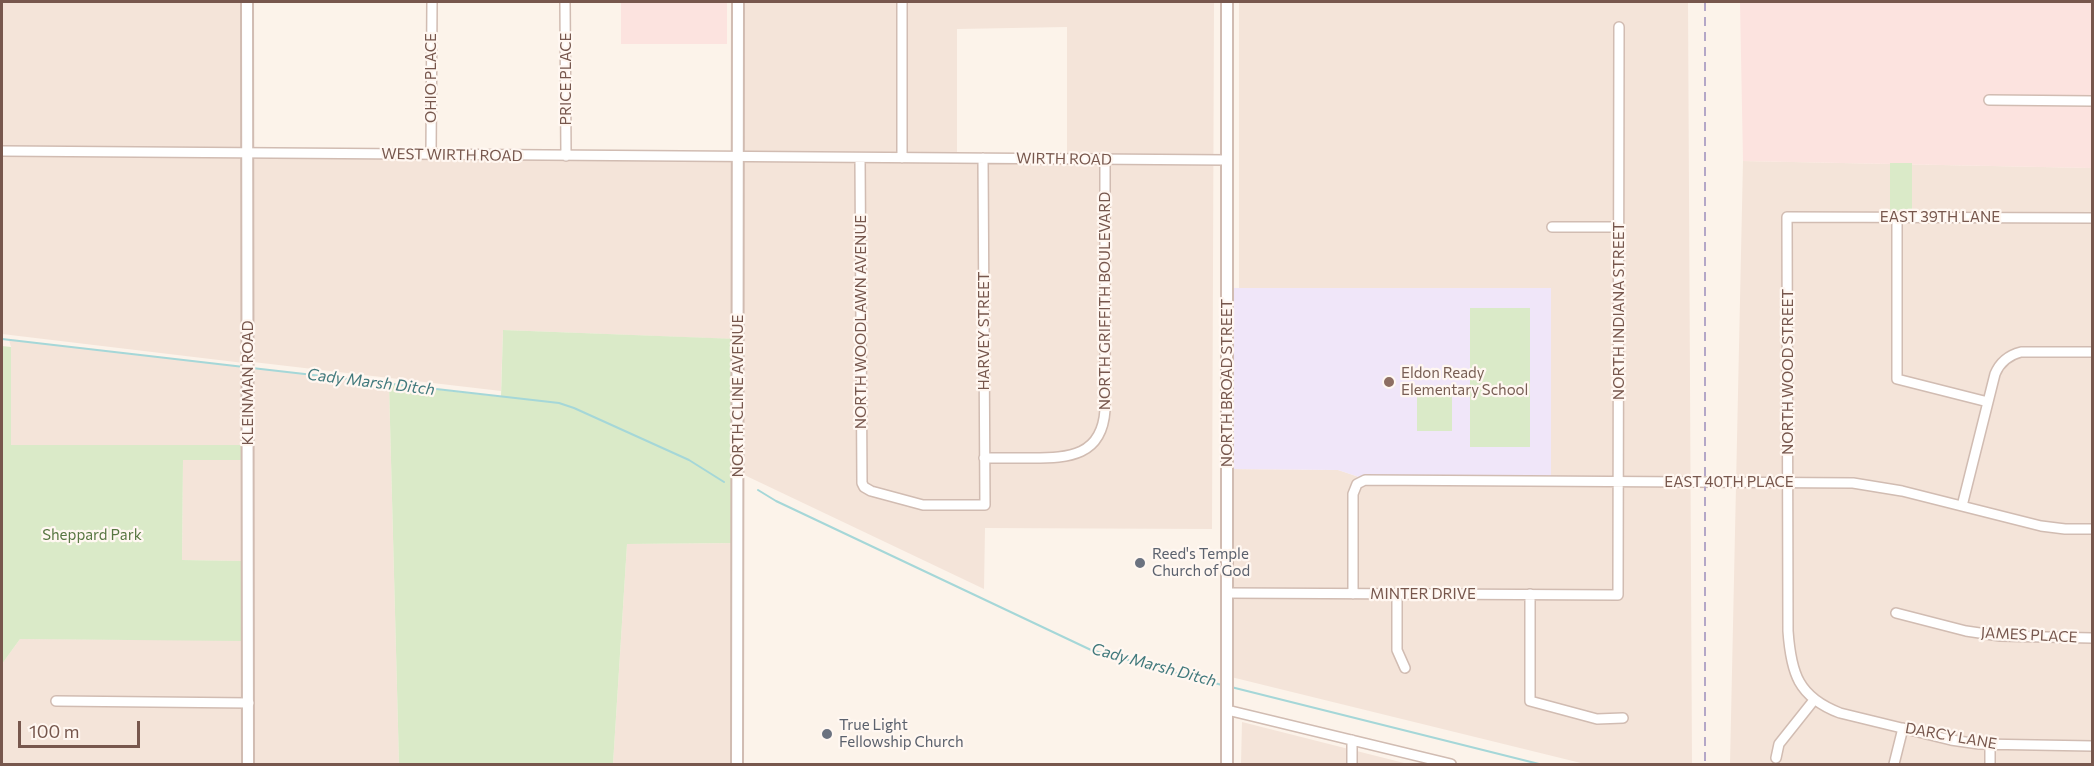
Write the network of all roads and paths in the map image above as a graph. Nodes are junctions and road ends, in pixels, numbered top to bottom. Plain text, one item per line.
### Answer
1 (247, 2) edge
2 (432, 2) edge
3 (566, 2) edge
4 (738, 2) edge
5 (902, 2) edge
6 (1227, 2) edge
7 (1619, 27) dead end
8 (1989, 100) dead end
9 (2092, 101) edge
10 (2, 151) edge
11 (247, 154) junction
12 (431, 154) junction
13 (566, 156) junction
14 (738, 157) junction
15 (860, 158) junction
16 (902, 158) junction
17 (983, 158) junction
18 (1105, 159) junction
19 (1226, 159) junction
20 (1787, 217) joint
21 (1897, 217) junction
22 (2092, 218) edge
23 (1552, 226) dead end
24 (1619, 227) junction
25 (2092, 352) edge
26 (1988, 402) junction
27 (984, 458) junction
28 (1618, 482) junction
29 (1788, 482) junction
30 (985, 505) joint
31 (1962, 506) junction
32 (2092, 529) edge
33 (1227, 593) junction
34 (1353, 594) junction
35 (1397, 594) junction
36 (1530, 594) junction
37 (1618, 595) joint
38 (1896, 613) dead end
39 (2092, 638) edge
40 (1405, 668) dead end
41 (1814, 700) junction
42 (56, 701) dead end
43 (249, 704) junction
44 (1227, 710) junction
45 (1623, 718) dead end
46 (1903, 728) junction
47 (1352, 740) junction
48 (1990, 745) junction
49 (2092, 746) edge
50 (1776, 758) dead end
51 (248, 765) edge
52 (737, 765) edge
53 (1227, 765) edge
54 (1352, 765) edge
55 (1451, 765) edge
56 (1894, 765) edge
57 (1990, 765) edge

1 - 11 street, KLEINMAN ROAD
2 - 12 street, OHIO PLACE
3 - 13 street, PRICE PLACE
4 - 14 street, NORTH CLINE AVENUE
5 - 16 street
6 - 19 street, NORTH BROAD STREET
7 - 24 street, NORTH INDIANA STREET
8 - 9 street
10 - 11 street, WEST WIRTH ROAD
11 - 12 street, WEST WIRTH ROAD
11 - 43 street, KLEINMAN ROAD
12 - 13 street, WEST WIRTH ROAD
13 - 14 street, WEST WIRTH ROAD
14 - 15 street, WEST WIRTH ROAD
14 - 52 street, NORTH CLINE AVENUE
15 - 16 street, WEST WIRTH ROAD
15 - 30 street, NORTH WOODLAWN AVENUE
16 - 17 street, WIRTH ROAD
17 - 18 street, WIRTH ROAD
17 - 27 street, HARVEY STREET
18 - 19 street, WIRTH ROAD
18 - 27 street, NORTH GRIFFITH BOULEVARD
19 - 33 street, NORTH BROAD STREET
20 - 21 street, EAST 39TH LANE
20 - 29 street, NORTH WOOD STREET
21 - 22 street, EAST 39TH LANE
21 - 26 street
23 - 24 street
24 - 28 street, NORTH INDIANA STREET
25 - 26 street
26 - 31 street
27 - 30 street, HARVEY STREET
28 - 29 street, EAST 40TH PLACE
28 - 34 street, EAST 40TH PLACE
28 - 37 street, NORTH INDIANA STREET
29 - 31 street, EAST 40TH PLACE
29 - 41 street, NORTH WOOD STREET
31 - 32 street, EAST 40TH PLACE
33 - 34 street, MINTER DRIVE
33 - 44 street, NORTH BROAD STREET
34 - 35 street, MINTER DRIVE
35 - 36 street, MINTER DRIVE
35 - 40 street
36 - 37 street, MINTER DRIVE
36 - 45 street
38 - 39 street, JAMES PLACE
41 - 46 street, DARCY LANE
41 - 50 street
42 - 43 street
43 - 51 street, KLEINMAN ROAD
44 - 47 street
44 - 53 street, NORTH BROAD STREET
46 - 48 street, DARCY LANE
46 - 56 street
47 - 54 street
47 - 55 street
48 - 49 street, DARCY LANE
48 - 57 street

